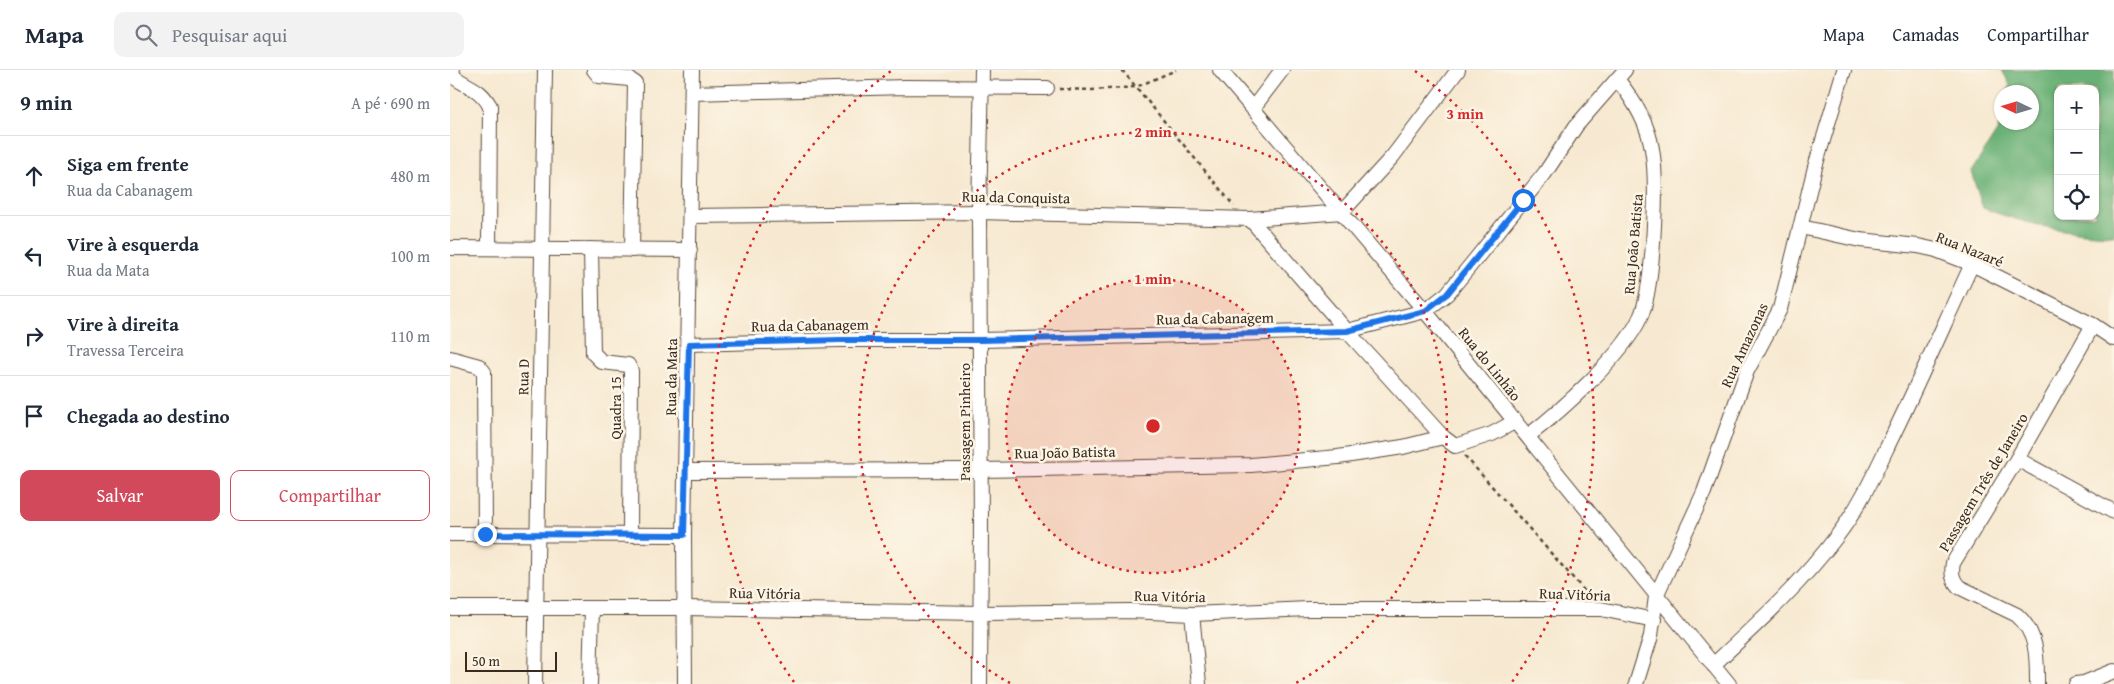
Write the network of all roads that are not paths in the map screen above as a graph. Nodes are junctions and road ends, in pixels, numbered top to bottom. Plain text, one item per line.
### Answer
1 (452, 70) edge
2 (544, 70) edge
3 (594, 70) edge
4 (692, 70) edge
5 (982, 70) edge
6 (1220, 70) edge
7 (1282, 70) edge
8 (1458, 70) edge
9 (1844, 70) edge
10 (1621, 74) edge
11 (981, 87) junction
12 (1047, 88) road end
13 (692, 93) junction
14 (1252, 108) junction
15 (979, 212) junction
16 (1342, 212) junction
17 (690, 216) junction
18 (1250, 220) junction
19 (1801, 227) junction
20 (450, 248) edge
21 (489, 248) junction
22 (541, 249) junction
23 (591, 249) junction
24 (632, 250) junction
25 (690, 250) junction
26 (1972, 264) junction
27 (1425, 311) junction
28 (2093, 325) junction
29 (1347, 331) junction
30 (2114, 339) edge
31 (980, 340) junction
32 (689, 344) junction
33 (450, 358) edge
34 (1516, 421) junction
35 (1528, 436) junction
36 (1443, 437) junction
37 (2017, 459) junction
38 (980, 470) junction
39 (685, 471) junction
40 (2114, 512) edge
41 (450, 534) edge
42 (485, 534) junction
43 (536, 534) junction
44 (630, 535) junction
45 (684, 535) junction
46 (1656, 596) junction
47 (450, 608) edge
48 (535, 608) junction
49 (592, 608) junction
50 (684, 608) junction
51 (981, 613) junction
52 (1192, 614) junction
53 (1654, 620) junction
54 (1713, 664) junction
55 (2114, 671) edge
56 (535, 684) edge
57 (590, 684) edge
58 (685, 684) edge
59 (980, 684) edge
60 (1199, 684) edge
61 (1636, 684) edge
62 (1729, 684) edge
63 (2037, 684) edge
64 (2076, 684) edge

1 - 21 street
2 - 22 street, Rua D
3 - 24 street
4 - 13 street, Rua da Mata
5 - 11 street, Passagem Pinheiro
6 - 14 street, Rua do Linhão
7 - 14 street
8 - 16 street
9 - 19 street, Rua Amazonas
10 - 27 street, Rua da Cabanagem
10 - 35 street, Rua João Batista
11 - 12 street
11 - 13 street
11 - 15 street, Passagem Pinheiro
13 - 17 street, Rua da Mata
14 - 16 street, Rua do Linhão
15 - 17 street, Rua da Conquista
15 - 18 street, Rua da Conquista
15 - 31 street, Passagem Pinheiro
16 - 18 street, Rua da Conquista
16 - 27 street, Rua do Linhão
17 - 25 street, Rua da Mata
18 - 29 street
19 - 26 street, Rua Nazaré
19 - 46 street, Rua Amazonas
20 - 21 street
21 - 22 street
22 - 23 street
22 - 43 street, Rua D
23 - 24 street
23 - 44 street, Quadra 15
24 - 25 street
25 - 32 street, Rua da Mata
26 - 28 street, Rua Nazaré
26 - 54 street
27 - 29 street, Rua da Cabanagem
27 - 34 street, Rua do Linhão
28 - 30 street, Rua Nazaré
28 - 37 street, Passagem Três de Janeiro
29 - 31 street, Rua da Cabanagem
29 - 36 street
31 - 32 street, Rua da Cabanagem
31 - 38 street, Passagem Pinheiro
32 - 39 street, Rua da Mata
33 - 42 street
34 - 35 street, Rua do Linhão
34 - 36 street
35 - 46 street, Rua do Linhão
36 - 38 street, Rua João Batista
37 - 40 street
37 - 63 street, Passagem Três de Janeiro
38 - 39 street, Rua João Batista
38 - 51 street, Passagem Pinheiro
39 - 45 street, Rua da Mata
41 - 42 street
42 - 43 street
43 - 44 street
43 - 48 street, Rua D
44 - 45 street
45 - 50 street, Rua da Mata
46 - 53 street, Rua Amazonas
46 - 54 street, Rua do Linhão
47 - 48 street, Rua Vitória
48 - 49 street, Rua Vitória
48 - 56 street, Rua D
49 - 50 street, Rua Vitória
49 - 57 street
50 - 51 street, Rua Vitória
50 - 58 street, Rua da Mata
51 - 52 street, Rua Vitória
51 - 59 street, Passagem Pinheiro
52 - 53 street, Rua Vitória
52 - 60 street
53 - 61 street, Rua Amazonas
54 - 62 street, Rua do Linhão
55 - 64 street

